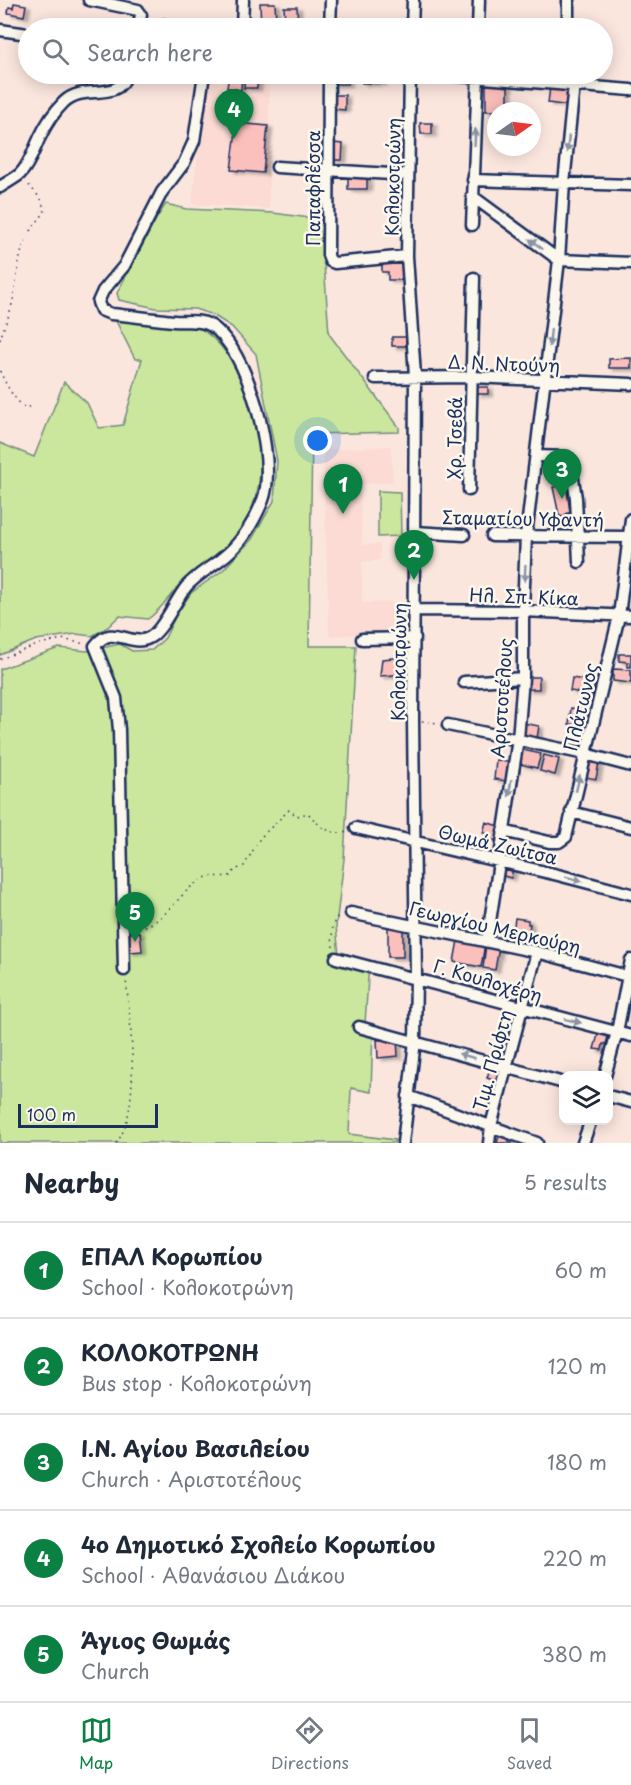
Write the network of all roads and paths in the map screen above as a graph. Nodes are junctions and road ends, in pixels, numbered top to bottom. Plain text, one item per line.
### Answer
1 (89, 0) edge
2 (243, 0) edge
3 (331, 0) edge
4 (413, 0) edge
5 (478, 0) edge
6 (567, 0) edge
7 (139, 18) edge
8 (242, 18) edge
9 (330, 18) edge
10 (412, 18) edge
11 (478, 18) edge
12 (568, 18) edge
13 (0, 30) edge
14 (18, 33) edge
15 (123, 84) edge
16 (203, 84) edge
17 (329, 84) edge
18 (410, 84) edge
19 (478, 84) edge
20 (571, 84) edge
21 (591, 84) edge
22 (631, 90) edge
23 (277, 167) dead end
24 (329, 170) junction
25 (20, 174) junction
26 (407, 175) junction
27 (473, 180) junction
28 (564, 183) junction
29 (631, 185) edge
30 (0, 187) edge
31 (472, 196) junction
32 (472, 225) dead end
33 (407, 256) junction
34 (559, 260) junction
35 (631, 263) edge
36 (474, 278) dead end
37 (0, 340) edge
38 (0, 371) edge
39 (415, 376) junction
40 (472, 377) junction
41 (375, 378) dead end
42 (546, 381) junction
43 (631, 384) edge
44 (31, 406) dead end
45 (536, 456) junction
46 (469, 490) dead end
47 (631, 519) edge
48 (415, 532) junction
49 (464, 535) dead end
50 (577, 535) junction
51 (492, 536) dead end
52 (526, 536) junction
53 (630, 537) edge
54 (579, 562) dead end
55 (415, 610) junction
56 (523, 611) junction
57 (619, 616) junction
58 (631, 616) edge
59 (415, 638) junction
60 (362, 639) dead end
61 (94, 646) junction
62 (0, 660) edge
63 (523, 678) junction
64 (464, 682) dead end
65 (413, 719) junction
66 (448, 725) joint
67 (518, 739) junction
68 (585, 754) junction
69 (631, 766) edge
70 (571, 812) junction
71 (631, 827) edge
72 (356, 828) joint
73 (503, 831) junction
74 (414, 841) junction
75 (498, 861) junction
76 (631, 894) edge
77 (351, 913) joint
78 (415, 926) junction
79 (122, 928) junction
80 (487, 941) junction
81 (537, 952) junction
82 (336, 958) joint
83 (631, 960) edge
84 (124, 970) joint
85 (630, 976) edge
86 (416, 977) junction
87 (523, 1008) junction
88 (359, 1027) dead end
89 (617, 1032) junction
90 (631, 1036) edge
91 (415, 1041) junction
92 (506, 1068) junction
93 (606, 1071) edge
94 (559, 1082) edge
95 (408, 1096) junction
96 (613, 1097) edge
97 (631, 1102) edge
98 (589, 1125) edge
99 (491, 1126) junction
100 (116, 1143) edge
101 (403, 1143) edge
102 (489, 1143) edge
103 (537, 1143) edge
104 (583, 1143) edge

1 - 7 street
2 - 8 street
3 - 9 street
4 - 10 street
5 - 11 street
6 - 12 street
13 - 14 street
15 - 25 street
16 - 61 street
17 - 24 street, Παπαφλέσσα
18 - 26 street, Κολοκοτρώνη
27 -> 19 street
20 -> 28 street, Αριστοτέλους
21 - 22 street
23 - 24 street
24 - 26 street
24 - 33 street, Παπαφλέσσα
25 - 30 street
25 - 37 path
26 - 33 street, Κολοκοτρώνη
27 - 28 street
27 - 31 street
28 - 29 street
28 - 34 street, Αριστοτέλους
31 - 32 street
34 -> 31 street
33 - 39 street, Κολοκοτρώνη
34 - 35 street
34 -> 42 street, Αριστοτέλους
36 - 40 street, Χρ. Τσεβά
38 - 44 path
39 - 40 street, Δ. Ν. Ντούνη
39 - 41 street, Δ. Ν. Ντούνη
39 - 48 street, Κολοκοτρώνη
40 - 42 street, Δ. Ν. Ντούνη
40 - 46 street, Χρ. Τσεβά
42 - 43 street, Δ. Ν. Ντούνη
42 - 45 street, Αριστοτέλους
45 - 50 street
45 - 52 street, Αριστοτέλους
47 - 53 street, Πλάτωνος
48 - 49 street, Σταματίου Υφαντή
48 - 55 street, Κολοκοτρώνη
50 - 52 street, Σταματίου Υφαντή
50 - 53 street, Σταματίου Υφαντή
50 - 54 street
51 - 52 street, Σταματίου Υφαντή
52 -> 56 street, Αριστοτέλους
53 - 57 street, Πλάτωνος
55 - 56 street, Ηλ. Σπ. Κίκα
55 - 59 street, Κολοκοτρώνη
56 - 57 street, Ηλ. Σπ. Κίκα
56 - 63 street, Αριστοτέλους
57 - 58 street, Ηλ. Σπ. Κίκα
57 - 68 street, Πλάτωνος
59 - 60 street
59 - 65 street, Κολοκοτρώνη
61 - 62 path
61 - 79 street
63 - 64 street
63 - 67 street, Αριστοτέλους
65 - 66 path
65 - 74 street, Κολοκοτρώνη
66 - 67 street
67 - 68 street
67 -> 73 street, Αριστοτέλους
68 - 69 street
70 -> 68 street, Πλάτωνος
70 - 71 street
70 - 73 street, Πλάτωνος
72 - 74 street, Θωμά Ζωίτσα
72 - 79 path
73 - 75 street, Αριστοτέλους
74 - 75 street, Θωμά Ζωίτσα
74 - 78 street, Κολοκοτρώνη
75 -> 76 street, Θωμά Ζωίτσα
75 - 80 street, Αριστοτέλους
77 - 78 street, Γεωργίου Μερκούρη
77 - 82 path
78 - 80 street, Γεωργίου Μερκούρη
78 - 86 street, Κολοκοτρώνη
79 - 84 street
80 - 81 street, Γεωργίου Μερκούρη
81 - 85 street, Γεωργίου Μερκούρη
81 - 87 street, Τιμ. Πρίφτη
82 - 86 street, Γ. Κουλοχέρη
83 - 85 street
84 - 100 path
85 - 89 street
86 - 87 street, Γ. Κουλοχέρη
86 - 91 street, Κολοκοτρώνη
87 -> 89 street, Γ. Κουλοχέρη
87 - 92 street, Τιμ. Πρίφτη
88 - 91 street
89 - 90 street, Γ. Κουλοχέρη
89 - 93 street
92 -> 91 street
91 - 95 street, Κολοκοτρώνη
92 - 94 street
92 - 99 street, Τιμ. Πρίφτη
95 - 99 street
95 - 101 street, Κολοκοτρώνη
96 - 97 street
98 - 104 street
99 - 102 street, Τιμ. Πρίφτη
99 - 103 street

